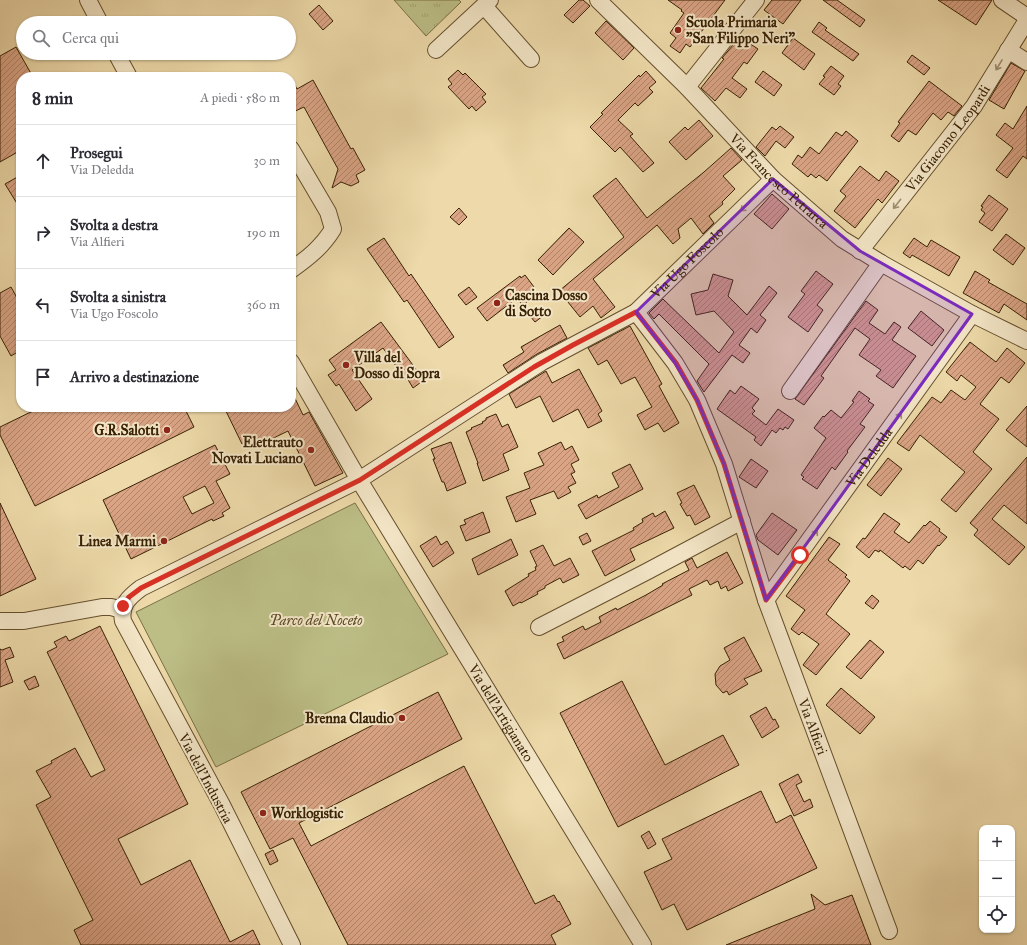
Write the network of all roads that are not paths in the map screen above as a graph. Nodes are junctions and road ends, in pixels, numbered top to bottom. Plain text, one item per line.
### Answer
1 (88, 0) edge
2 (598, 0) edge
3 (756, 0) edge
4 (1002, 0) edge
5 (487, 3) edge
6 (96, 16) edge
7 (1027, 17) edge
8 (1027, 20) edge
9 (436, 50) dead end
10 (1008, 50) junction
11 (531, 59) dead end
12 (120, 60) edge
13 (1027, 62) edge
14 (126, 72) edge
15 (687, 87) junction
16 (296, 158) edge
17 (773, 179) junction
18 (860, 251) junction
19 (881, 263) junction
20 (296, 266) edge
21 (636, 312) junction
22 (972, 314) junction
23 (1027, 341) edge
24 (296, 371) edge
25 (790, 391) dead end
26 (360, 480) junction
27 (742, 521) junction
28 (766, 600) junction
29 (122, 610) junction
30 (0, 621) edge
31 (539, 627) dead end
32 (889, 931) dead end
33 (292, 945) edge
34 (643, 945) edge

1 - 6 street
2 - 15 street, Via Francesco Petrarca
3 - 15 street
4 - 7 street
5 - 9 street
5 - 11 street
8 - 10 street, Via Giacomo Leopardi
10 - 13 street
10 -> 18 street, Via Giacomo Leopardi
12 - 14 street
15 - 17 street, Via Francesco Petrarca
16 - 20 street
17 - 18 street, Via Francesco Petrarca
17 -> 21 street, Via Ugo Foscolo
18 - 19 street, Via Francesco Petrarca
19 - 22 street, Via Francesco Petrarca
19 - 25 street
21 - 26 street, Via Ugo Foscolo
21 - 27 street, Via Alfieri
22 - 23 street, Via Francesco Petrarca
28 -> 22 street, Via Deledda
24 - 26 street, Via dell'Artigianato
26 - 29 street, Via Ugo Foscolo
26 - 34 street, Via dell'Artigianato
27 - 28 street, Via Alfieri
27 - 31 street
28 - 32 street, Via Alfieri
29 - 30 street
29 - 33 street, Via dell'Industria

